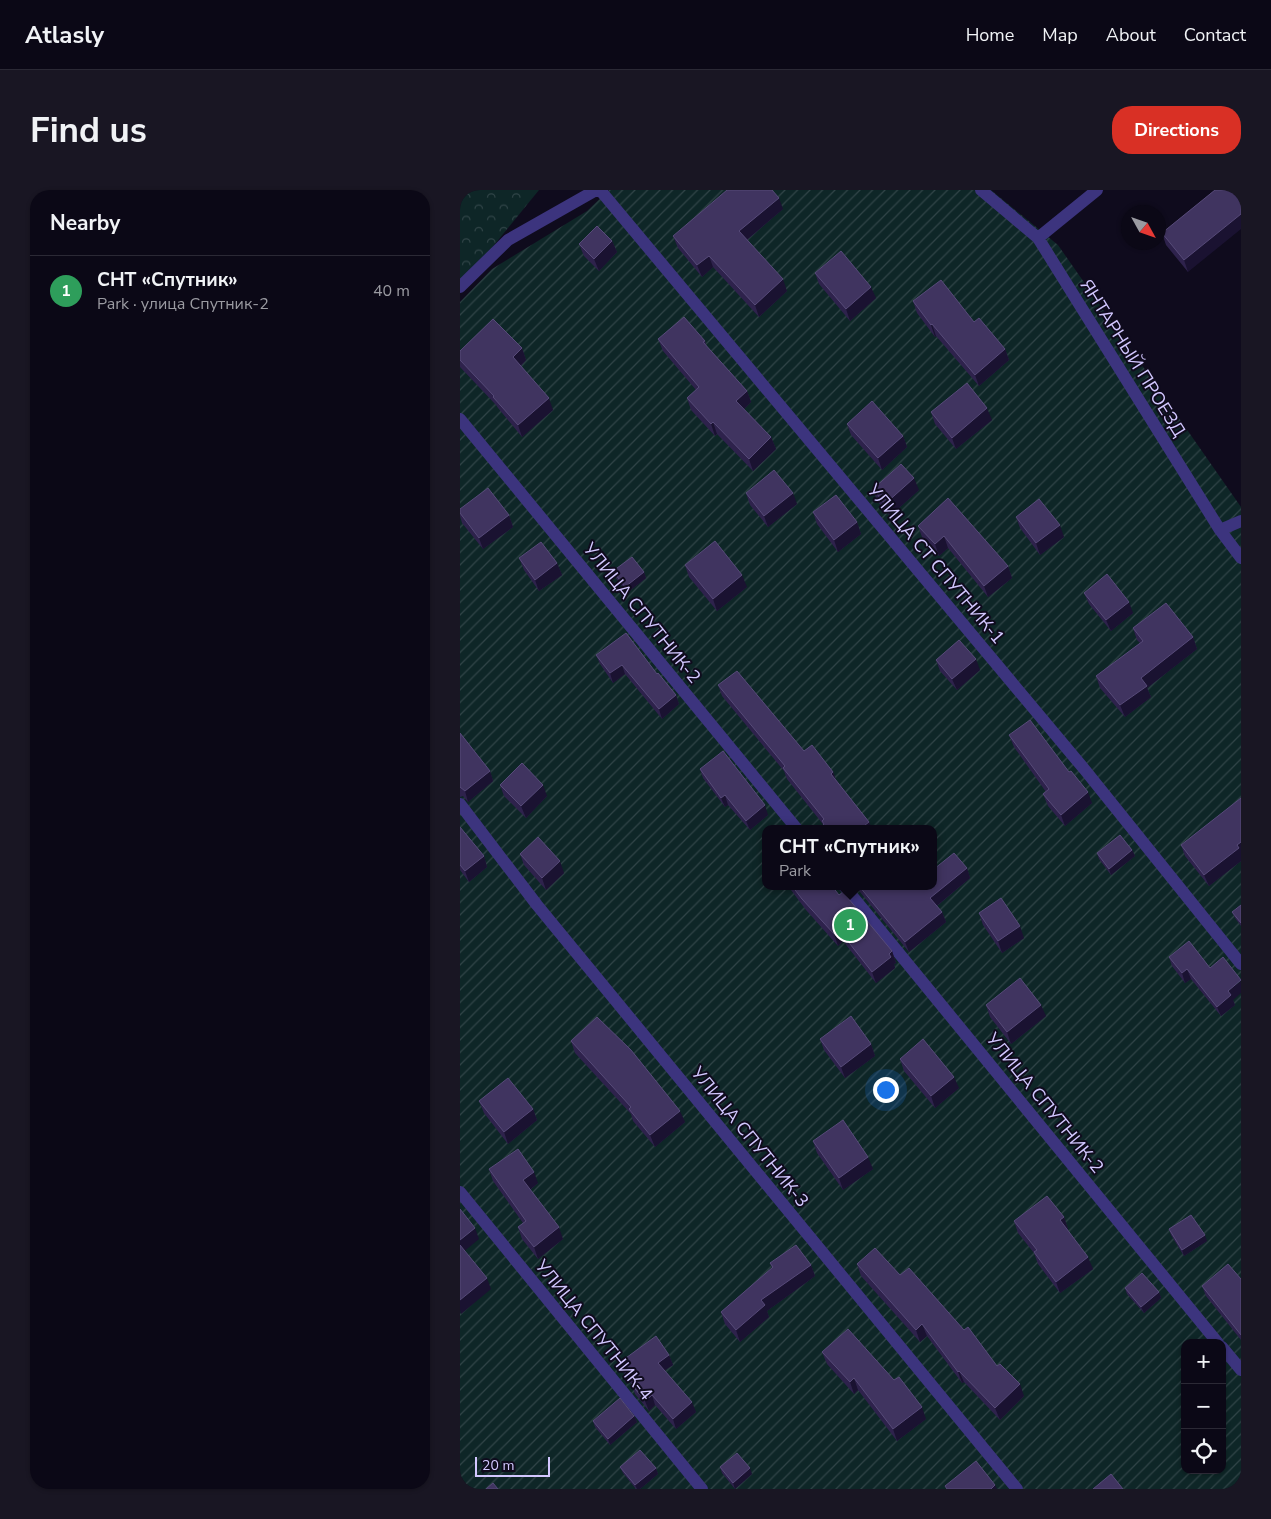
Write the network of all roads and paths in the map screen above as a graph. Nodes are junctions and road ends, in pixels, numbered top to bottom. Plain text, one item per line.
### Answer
1 (596, 190) edge
2 (600, 190) edge
3 (981, 190) edge
4 (1098, 190) edge
5 (1038, 238) junction
6 (460, 287) edge
7 (460, 419) edge
8 (1241, 521) edge
9 (1220, 530) junction
10 (1241, 558) edge
11 (460, 804) edge
12 (793, 825) edge
13 (847, 890) edge
14 (1241, 964) edge
15 (460, 1192) edge
16 (1215, 1339) edge
17 (1226, 1352) edge
18 (1241, 1370) edge
19 (702, 1489) edge
20 (1017, 1489) edge

1 - 6 street
2 - 14 street, УЛИЦА СТ СПУТНИК-1
3 - 5 street, ЯНТАРНЫЙ ПРОЕЗД
4 - 5 street
5 - 9 street, ЯНТАРНЫЙ ПРОЕЗД
7 - 12 street, УЛИЦА СПУТНИК-2
8 - 9 street
9 - 10 street, ЯНТАРНЫЙ ПРОЕЗД
11 - 20 street, УЛИЦА СПУТНИК-3
13 - 16 street, УЛИЦА СПУТНИК-2
15 - 19 street, УЛИЦА СПУТНИК-4
17 - 18 street

